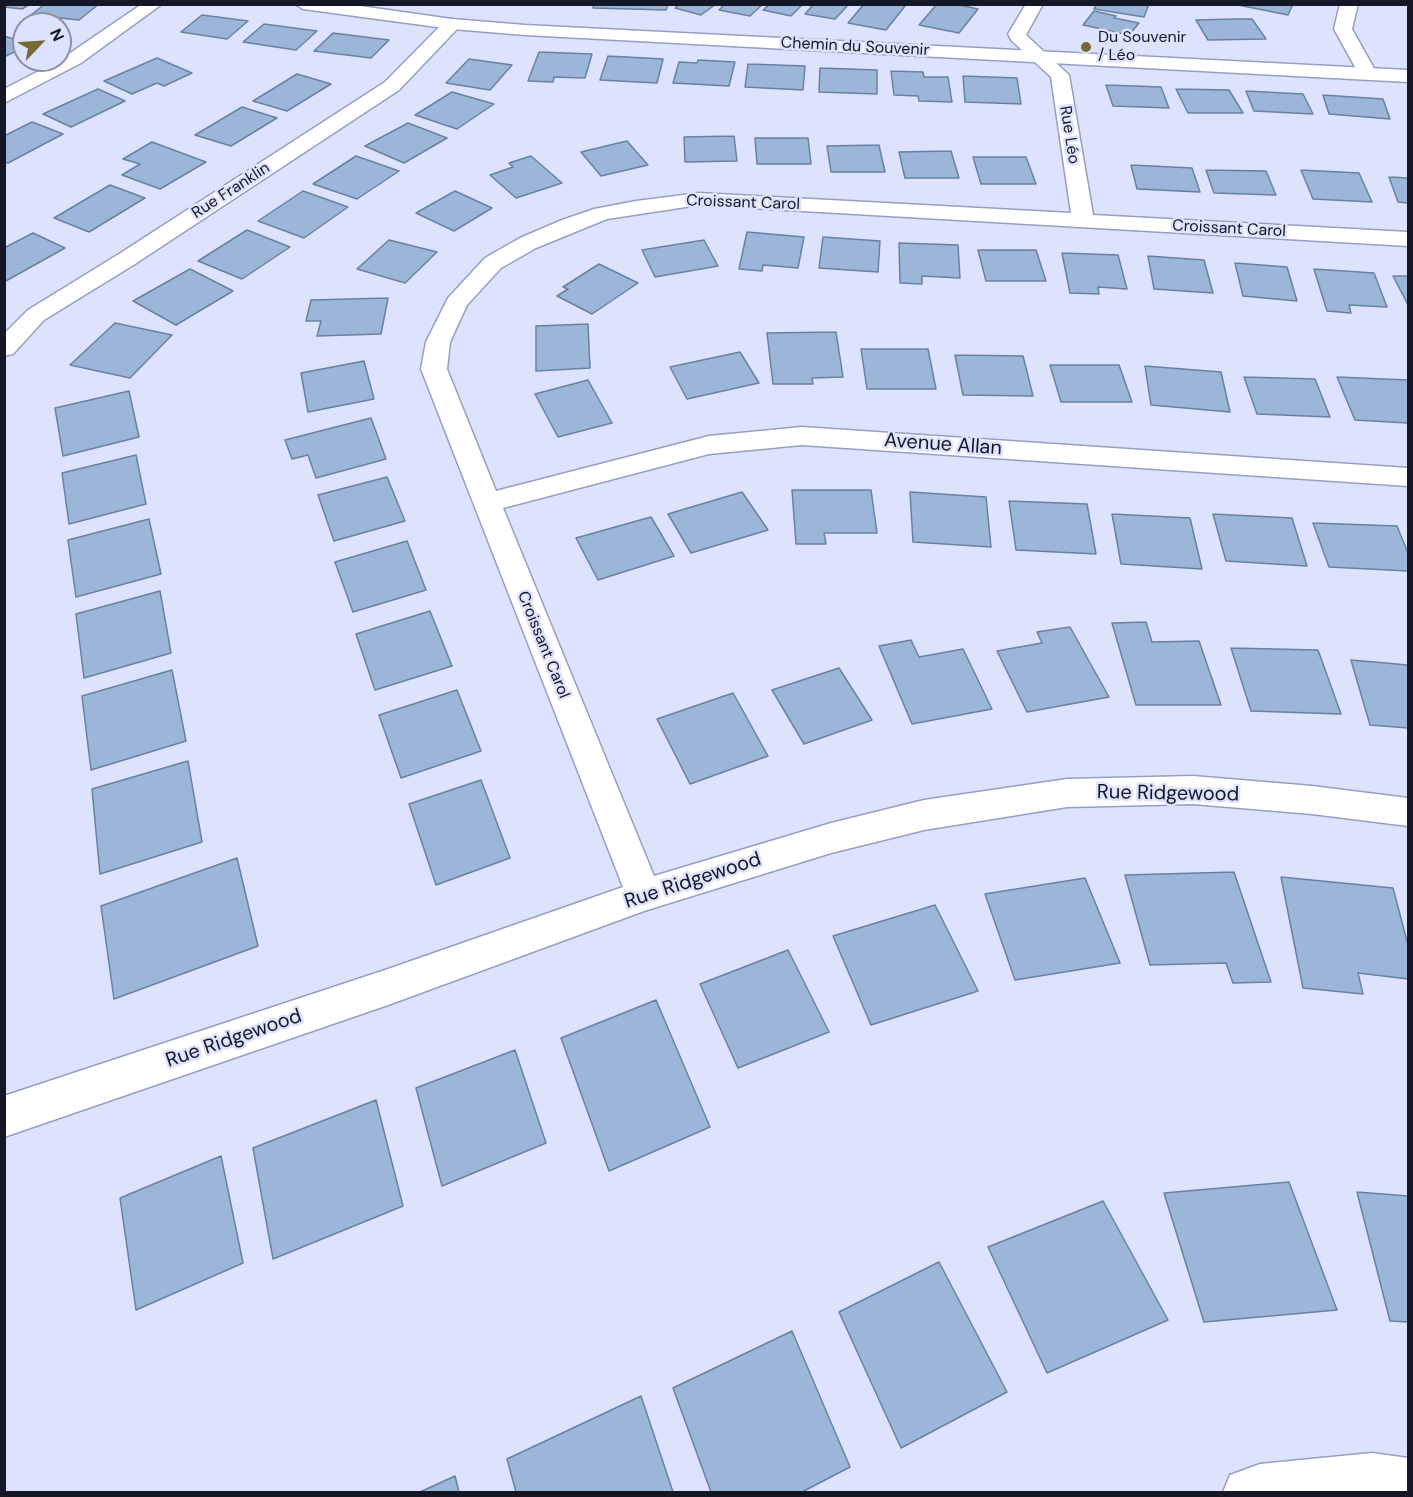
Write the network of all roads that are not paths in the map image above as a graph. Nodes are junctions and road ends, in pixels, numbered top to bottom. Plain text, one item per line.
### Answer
1 (154, 4) edge
2 (303, 4) edge
3 (1035, 4) edge
4 (1349, 4) edge
5 (452, 24) junction
6 (1041, 57) junction
7 (1366, 72) junction
8 (1408, 76) edge
9 (4, 97) edge
10 (1083, 221) junction
11 (1408, 239) edge
12 (4, 350) edge
13 (1408, 477) edge
14 (486, 503) junction
15 (1408, 812) edge
16 (644, 895) junction
17 (4, 1117) edge
18 (1408, 1482) edge
19 (1247, 1492) edge

1 - 9 street
2 - 5 street, Chemin du Souvenir
3 - 6 street, Rue Léo
4 - 7 street
5 - 6 street, Chemin du Souvenir
5 - 12 street, Rue Franklin
6 - 7 street, Chemin du Souvenir
6 - 10 street, Rue Léo
7 - 8 street, Chemin du Souvenir
10 - 11 street, Croissant Carol
10 - 14 street, Croissant Carol
13 - 14 street, Avenue Allan
14 - 16 street, Croissant Carol
15 - 16 street, Rue Ridgewood
16 - 17 street, Rue Ridgewood
18 - 19 street

